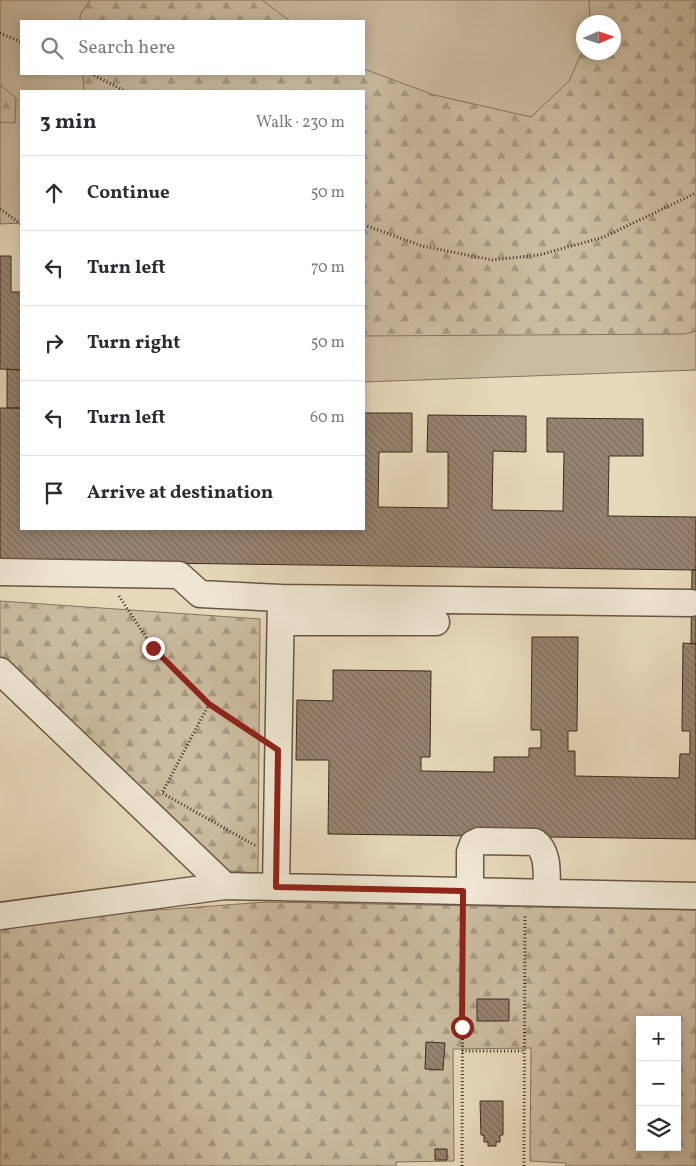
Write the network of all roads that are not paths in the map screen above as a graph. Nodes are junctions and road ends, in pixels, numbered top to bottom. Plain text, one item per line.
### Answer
1 (0, 572) edge
2 (691, 603) dead end
3 (281, 610) junction
4 (310, 610) junction
5 (436, 622) dead end
6 (0, 671) edge
7 (225, 886) junction
8 (276, 887) junction
9 (467, 891) junction
10 (536, 893) junction
11 (696, 896) edge
12 (0, 916) edge

1 - 3 street
2 - 4 street
3 - 4 street
3 - 8 street
4 - 5 street
6 - 7 street
7 - 8 street
7 - 12 street
8 - 9 street
9 - 10 street
9 - 10 street
10 - 11 street

